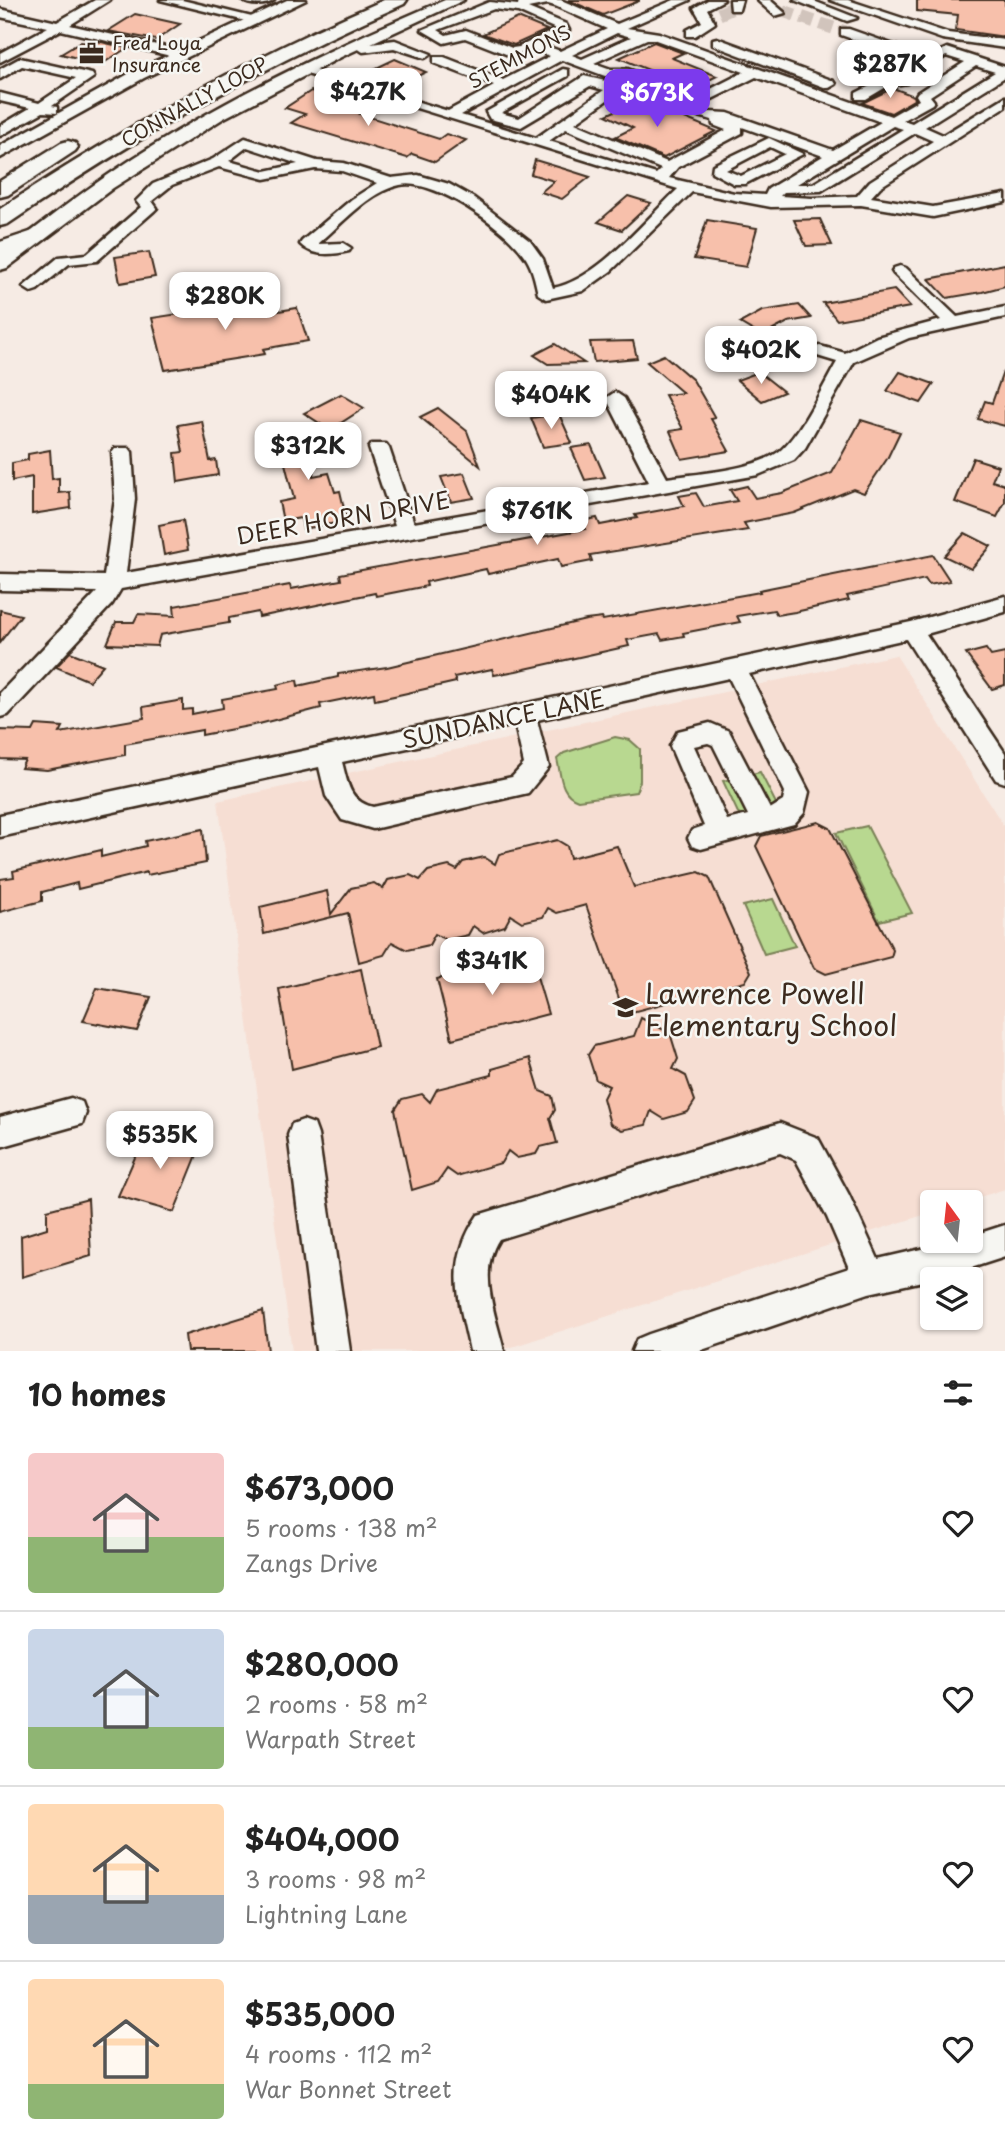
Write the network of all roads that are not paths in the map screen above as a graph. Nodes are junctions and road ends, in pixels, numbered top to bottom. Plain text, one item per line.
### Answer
1 (72, 0) edge
2 (166, 0) edge
3 (248, 0) edge
4 (357, 0) edge
5 (398, 0) edge
6 (457, 0) edge
7 (548, 0) edge
8 (684, 0) edge
9 (800, 0) edge
10 (836, 0) edge
11 (279, 2) edge
12 (100, 3) edge
13 (203, 3) edge
14 (15, 4) dead end
15 (523, 4) edge
16 (723, 7) tunnel mouth
17 (0, 13) edge
18 (645, 16) junction
19 (254, 19) junction
20 (59, 26) junction
21 (675, 27) junction
22 (615, 28) junction
23 (886, 31) dead end
24 (848, 34) tunnel mouth
25 (643, 36) junction
26 (913, 42) dead end
27 (1005, 44) edge
28 (532, 45) junction
29 (0, 46) edge
30 (363, 48) dead end
31 (15, 49) junction
32 (899, 51) junction
33 (179, 54) junction
34 (425, 54) dead end
35 (559, 55) junction
36 (0, 58) edge
37 (439, 60) dead end
38 (975, 61) junction
39 (929, 62) junction
40 (583, 63) junction
41 (216, 65) dead end
42 (537, 66) junction
43 (300, 70) junction
44 (563, 73) junction
45 (753, 73) junction
46 (801, 74) junction
47 (0, 75) edge
48 (589, 81) junction
49 (783, 84) junction
50 (504, 85) junction
51 (614, 89) junction
52 (861, 96) junction
53 (0, 97) edge
54 (700, 100) junction
55 (1005, 101) edge
56 (844, 105) junction
57 (685, 107) junction
58 (44, 108) junction
59 (65, 114) junction
60 (451, 115) junction
61 (716, 116) junction
62 (892, 121) junction
63 (565, 124) junction
64 (914, 128) junction
65 (737, 130) junction
66 (0, 132) edge
67 (83, 139) dead end
68 (944, 140) junction
69 (539, 142) junction
70 (769, 142) dead end
71 (0, 153) edge
72 (834, 155) junction
73 (218, 162) junction
74 (315, 165) junction
75 (670, 168) junction
76 (660, 180) junction
77 (391, 183) junction
78 (688, 187) junction
79 (0, 190) edge
80 (775, 195) junction
81 (1005, 198) edge
82 (861, 200) junction
83 (0, 219) edge
84 (36, 237) junction
85 (343, 248) dead end
86 (0, 253) edge
87 (0, 264) edge
88 (900, 271) dead end
89 (31, 287) dead end
90 (1005, 312) edge
91 (954, 324) junction
92 (820, 351) dead end
93 (847, 359) junction
94 (615, 398) dead end
95 (379, 448) dead end
96 (122, 452) dead end
97 (662, 487) junction
98 (407, 531) junction
99 (0, 582) edge
100 (114, 583) junction
101 (1005, 604) edge
102 (911, 630) junction
103 (734, 668) junction
104 (0, 708) edge
105 (524, 713) junction
106 (329, 755) junction
107 (1005, 773) edge
108 (764, 822) junction
109 (0, 826) edge
110 (71, 1113) dead end
111 (0, 1132) edge
112 (303, 1135) dead end
113 (1005, 1241) edge
114 (869, 1277) junction
115 (333, 1351) edge
116 (487, 1351) edge
117 (649, 1351) edge

1 - 12 street
2 - 13 street
3 - 11 street
4 - 41 highway, CONNALLY LOOP
5 - 83 highway, CONNALLY LOOP
6 - 43 main road
7 - 15 street
7 - 22 street
8 - 18 street, STEMMONS
9 - 23 street
10 - 27 street
11 - 19 main road
12 - 20 street
13 - 19 street
14 - 17 street
15 - 28 street
15 - 28 street
16 - 21 street
17 - 20 street
18 - 21 street
18 - 22 street, STEMMONS
19 - 33 main road
20 - 31 street
20 - 33 street
21 - 25 street
21 - 46 street
22 - 25 street
22 - 35 street, STEMMONS
24 - 32 street
25 - 40 street
25 - 45 street
26 - 32 street
28 - 35 street
29 - 31 street
30 - 34 street
31 - 36 street
32 - 39 street
33 - 59 main road
35 - 40 street
35 - 42 street, STEMMONS
37 - 50 street
38 - 39 street
38 - 62 street
38 - 64 street
39 - 52 street
40 - 54 street
42 - 44 street
42 - 50 street, STEMMONS
43 - 60 street
43 - 84 main road
44 - 48 street
44 - 48 street
45 - 49 street
45 - 54 street
46 - 49 street
46 - 52 street
47 - 58 street
48 - 51 street
49 - 56 street
50 - 60 street, STEMMONS
51 - 57 street
51 - 63 street
52 - 56 street
53 - 58 street
54 - 57 street
55 - 68 street
56 - 62 street
57 - 61 street
58 - 59 street
58 - 66 street
59 - 71 main road
60 - 69 street
61 - 65 street
61 - 72 street
62 - 64 street
62 - 72 street
63 - 69 street
63 - 75 lane
64 - 68 street
64 - 80 street
65 - 70 street
65 - 75 street
67 - 79 highway
68 - 82 street
69 - 76 street
72 - 80 street
73 - 74 street
73 - 74 street
73 - 89 lane
74 - 77 street
75 - 76 street
76 - 78 street
77 - 78 street
77 - 85 street
78 - 80 street
80 - 82 street
81 - 82 street
84 - 86 highway
84 - 87 main road
88 - 91 street
90 - 91 street
91 - 93 street
92 - 93 street
93 - 97 street, DEER HORN DRIVE
94 - 97 street
95 - 98 street
96 - 100 street
97 - 98 street, DEER HORN DRIVE
98 - 100 street, DEER HORN DRIVE
99 - 100 street, DEER HORN DRIVE
100 - 104 street
101 - 102 street, SUNDANCE LANE
102 - 103 street, SUNDANCE LANE
102 - 107 street
103 - 105 street, SUNDANCE LANE
103 - 108 street
105 - 106 street, SUNDANCE LANE
105 - 106 street
106 - 109 street, SUNDANCE LANE
108 - 108 street
110 - 111 street
112 - 115 street
113 - 114 street
114 - 116 street
114 - 117 street

